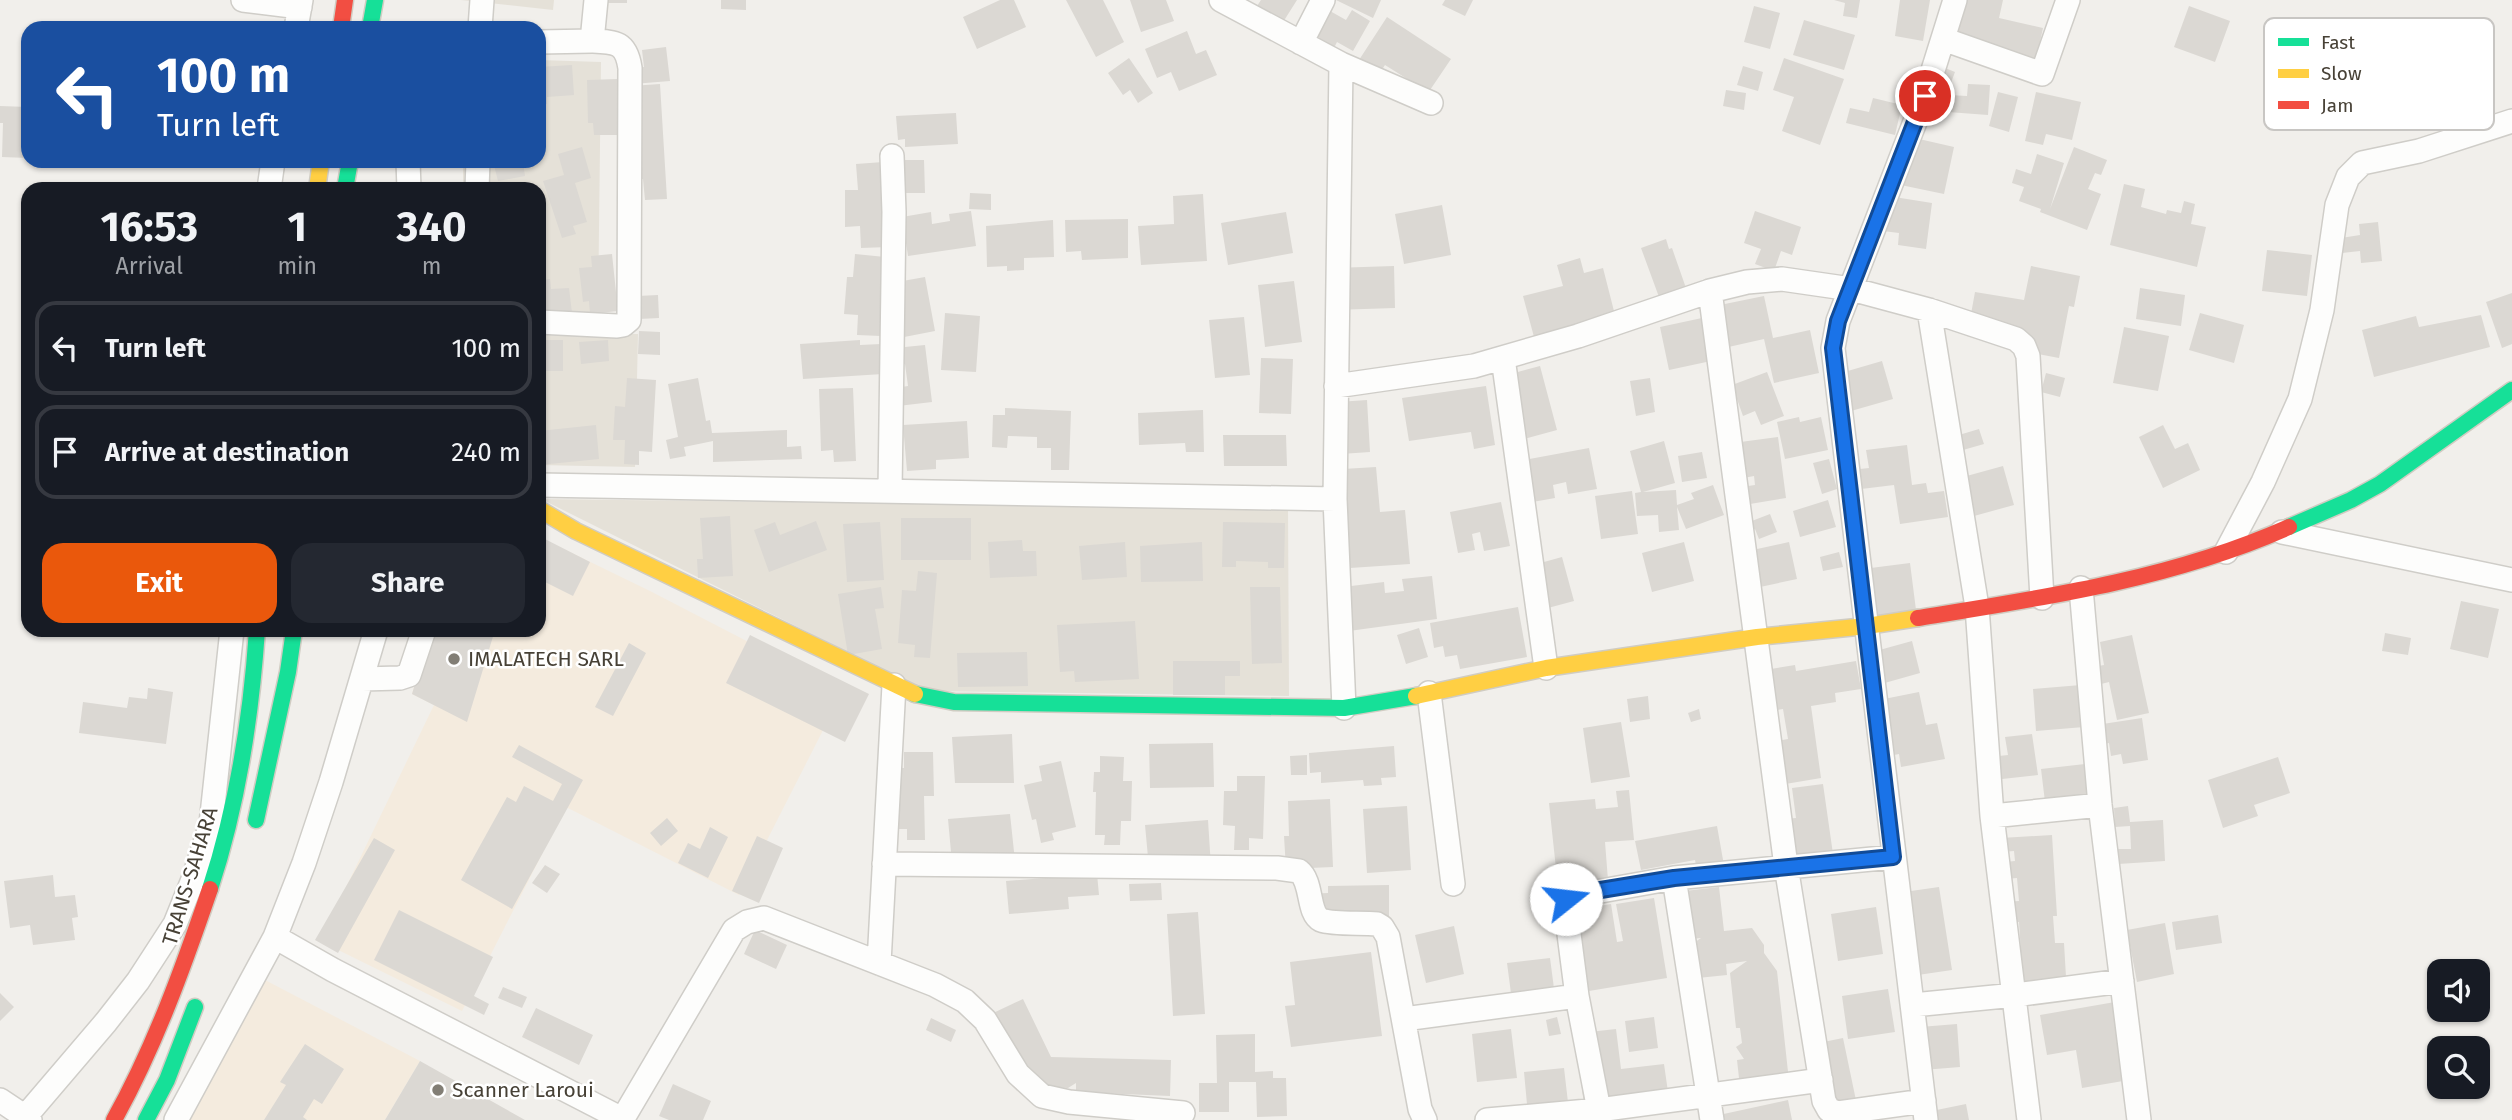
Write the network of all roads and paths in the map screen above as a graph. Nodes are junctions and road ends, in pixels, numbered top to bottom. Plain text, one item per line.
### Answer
1 (243, 0) edge
2 (345, 0) edge
3 (375, 0) edge
4 (383, 0) edge
5 (482, 0) edge
6 (596, 0) edge
7 (1221, 0) edge
8 (1323, 0) edge
9 (1955, 0) edge
10 (2068, 0) edge
11 (299, 12) edge
12 (342, 21) edge
13 (371, 21) edge
14 (388, 21) edge
15 (480, 21) edge
16 (1943, 39) junction
17 (592, 41) junction
18 (546, 42) edge
19 (1301, 43) junction
20 (1341, 64) junction
21 (1431, 103) dead end
22 (2512, 121) edge
23 (2494, 127) edge
24 (2484, 130) edge
25 (892, 156) dead end
26 (1851, 289) junction
27 (1710, 291) junction
28 (1929, 310) junction
29 (546, 322) edge
30 (1503, 358) junction
31 (1336, 387) junction
32 (2512, 390) edge
33 (546, 485) edge
34 (890, 491) junction
35 (1335, 499) junction
36 (546, 513) edge
37 (2282, 532) junction
38 (2226, 552) junction
39 (2512, 580) edge
40 (2081, 588) junction
41 (2042, 598) junction
42 (1977, 607) junction
43 (1867, 626) junction
44 (231, 637) edge
45 (256, 637) edge
46 (294, 637) edge
47 (374, 637) edge
48 (422, 637) edge
49 (1757, 637) junction
50 (1546, 668) junction
51 (362, 679) junction
52 (894, 685) junction
53 (1429, 693) junction
54 (1344, 708) junction
55 (2100, 805) junction
56 (1992, 816) junction
57 (253, 833) dead end
58 (1893, 857) junction
59 (884, 864) junction
60 (1786, 866) junction
61 (1674, 878) junction
62 (1453, 884) dead end
63 (275, 937) junction
64 (878, 963) junction
65 (2122, 981) junction
66 (202, 989) dead end
67 (2015, 995) junction
68 (1577, 996) junction
69 (1913, 1005) junction
70 (1404, 1019) junction
71 (1821, 1080) junction
72 (1709, 1096) junction
73 (0, 1100) edge
74 (1599, 1110) junction
75 (1925, 1110) edge
76 (1183, 1113) dead end
77 (27, 1118) edge
78 (114, 1120) edge
79 (146, 1120) edge
80 (176, 1120) edge
81 (622, 1120) edge
82 (1425, 1120) edge
83 (1487, 1120) edge
84 (1712, 1120) edge
85 (2029, 1120) edge
86 (2139, 1120) edge

1 - 11 street
2 - 12 main road
3 - 13 main road
4 - 14 street
5 - 15 street
6 - 17 street
7 - 19 street
8 - 19 street
9 - 16 street
10 - 16 street
16 - 26 street
17 - 18 street
17 - 29 street
19 - 20 street
20 - 21 street
20 - 31 street
22 - 23 street
24 - 38 street
25 - 34 street
26 - 27 street
26 - 28 street
26 - 43 street
27 - 30 street
27 - 49 street
28 - 41 street
28 - 42 street
30 - 31 street
30 - 50 street
31 - 35 street
32 - 37 main road
33 - 34 street
34 - 35 street
35 - 54 street
36 - 52 main road
37 - 38 main road
37 - 39 street
38 - 40 main road
40 - 41 main road
40 - 55 street
41 - 42 main road
42 - 43 main road
42 - 56 street
43 - 49 main road
43 - 58 street
44 - 77 street
45 - 78 main road, TRANS-SAHARA
46 - 57 main road
47 - 51 street
48 - 51 street
49 - 50 main road
49 - 60 street
50 - 53 main road
51 - 63 street
52 - 54 main road
52 - 59 street
53 - 54 main road
53 - 62 street
55 - 56 street
55 - 65 street
56 - 67 street
58 - 60 street
58 - 69 street
59 - 64 street
59 - 70 street
60 - 61 street
60 - 71 street
61 - 68 street
61 - 72 street
63 - 80 street
63 - 81 street
64 - 76 street
64 - 81 street
65 - 67 street
65 - 86 street
66 - 79 main road
67 - 69 street
67 - 85 street
68 - 70 street
68 - 74 street
69 - 75 street
70 - 82 street
71 - 72 street
71 - 75 street
72 - 74 street
72 - 84 street
73 - 77 street
74 - 83 street

